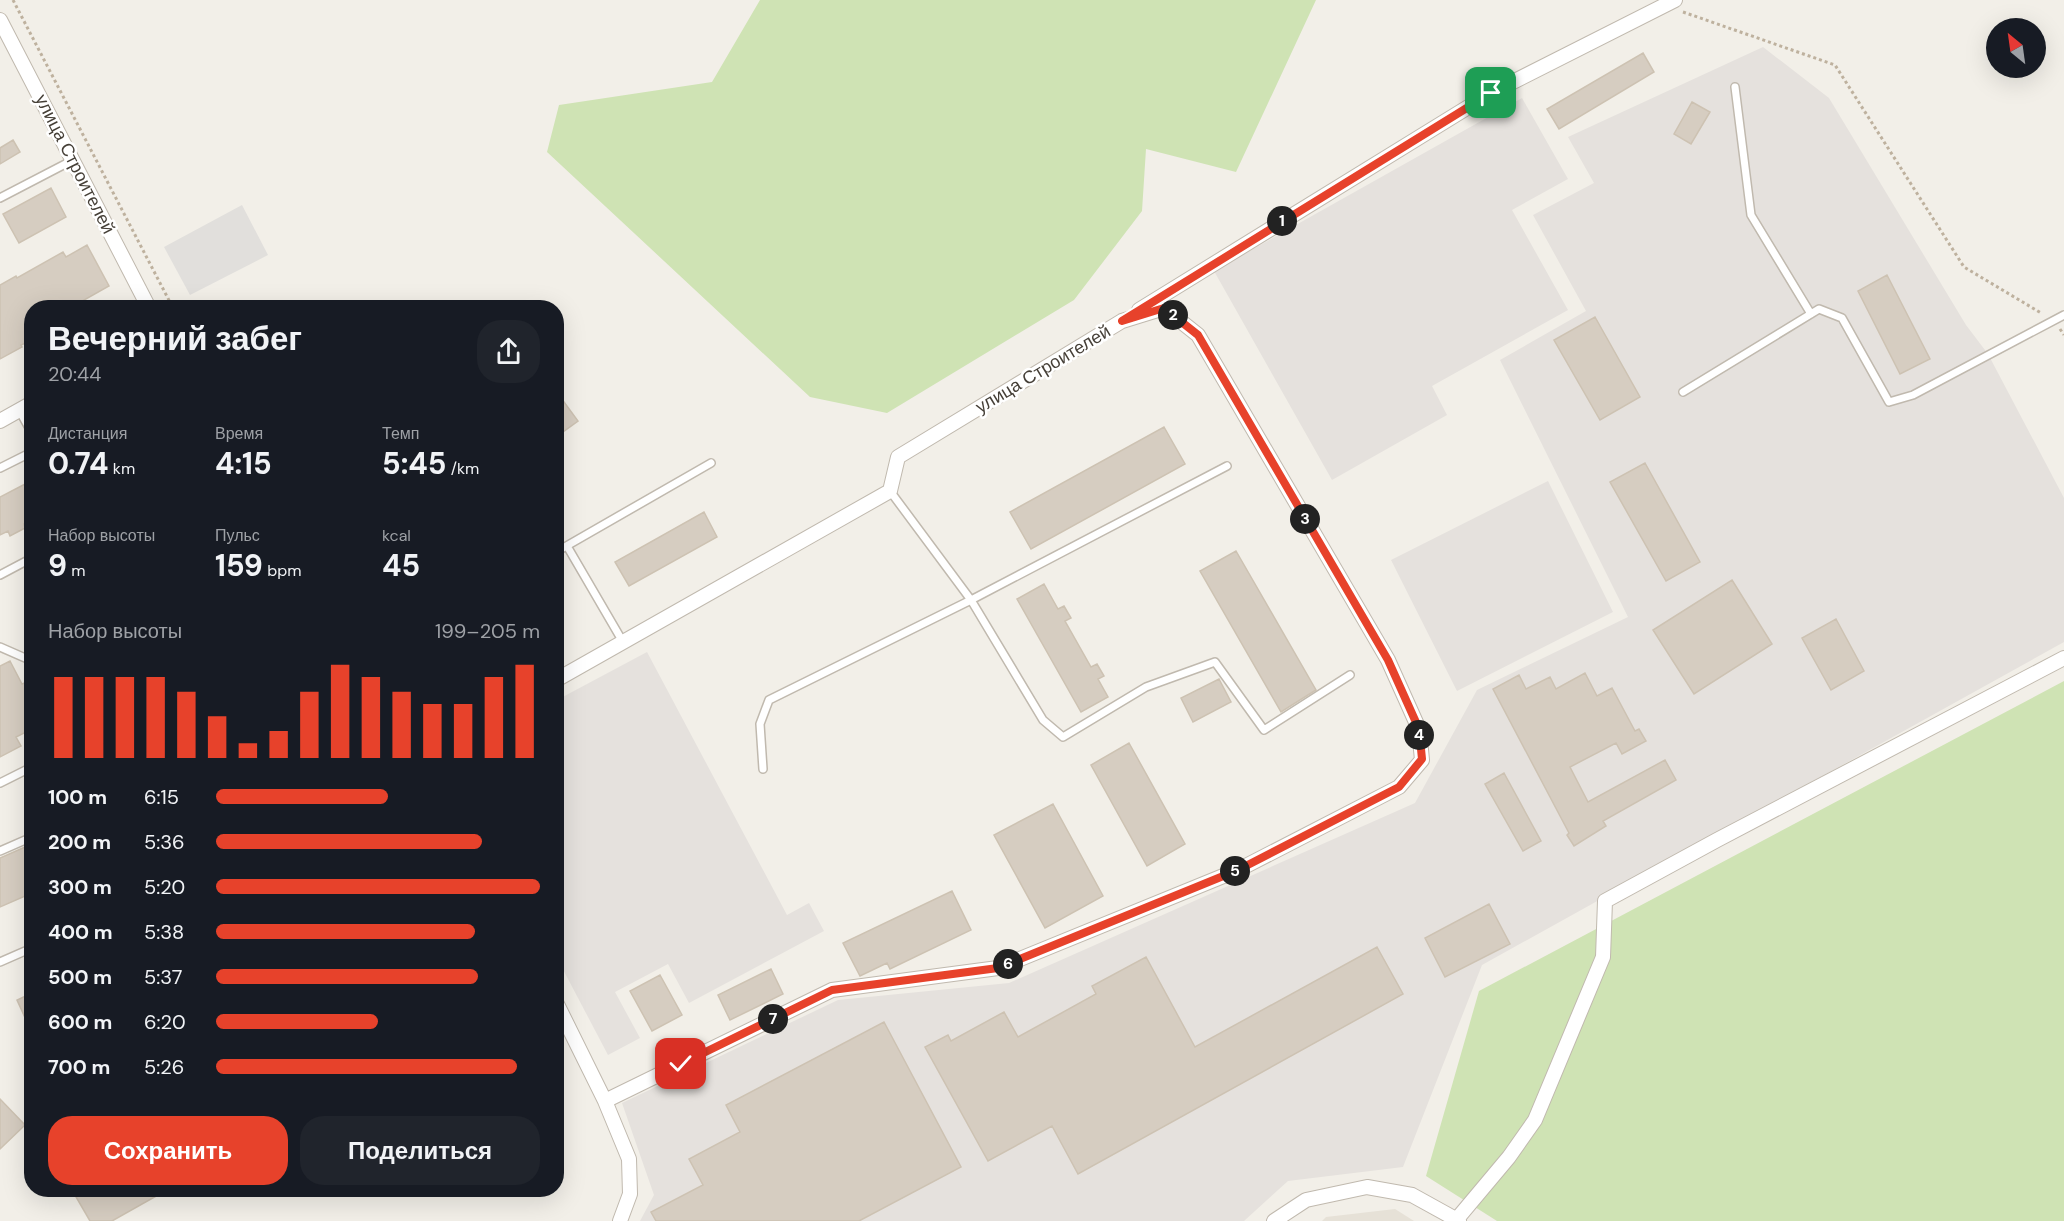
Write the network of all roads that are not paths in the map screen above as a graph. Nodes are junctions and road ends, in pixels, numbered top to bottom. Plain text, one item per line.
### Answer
1 (1670, 3) edge
2 (0, 20) edge
3 (1735, 87) dead end
4 (72, 160) junction
5 (0, 198) edge
6 (145, 300) edge
7 (1811, 314) junction
8 (2064, 315) edge
9 (1122, 321) junction
10 (1683, 392) dead end
11 (24, 407) edge
12 (19, 410) junction
13 (24, 419) edge
14 (0, 421) edge
15 (24, 456) edge
16 (711, 464) dead end
17 (1227, 466) dead end
18 (0, 468) edge
19 (890, 491) junction
20 (567, 546) junction
21 (564, 548) edge
22 (24, 562) edge
23 (0, 575) edge
24 (971, 600) junction
25 (623, 642) junction
26 (0, 647) edge
27 (24, 658) edge
28 (2064, 658) edge
29 (564, 675) edge
30 (1350, 675) dead end
31 (763, 769) dead end
32 (24, 771) edge
33 (0, 783) edge
34 (24, 840) edge
35 (0, 851) edge
36 (24, 952) edge
37 (0, 962) edge
38 (564, 1025) edge
39 (605, 1101) junction
40 (1458, 1220) edge
41 (620, 1221) edge
42 (1274, 1221) edge

1 - 9 street
2 - 4 street, улица Строителей
3 - 7 lane
4 - 5 lane
4 - 6 street, улица Строителей
7 - 8 lane
7 - 10 lane
9 - 19 street, улица Строителей
9 - 39 street, улица Строителей
11 - 12 street
12 - 13 lane
12 - 14 street
15 - 18 lane
16 - 20 lane
17 - 24 lane
19 - 24 lane
19 - 25 street
20 - 21 lane
20 - 25 lane
22 - 23 lane
24 - 30 lane
24 - 31 lane
25 - 29 street
26 - 27 lane
28 - 40 street
32 - 33 lane
34 - 35 lane
36 - 37 lane
38 - 39 street
39 - 41 street
40 - 42 street

